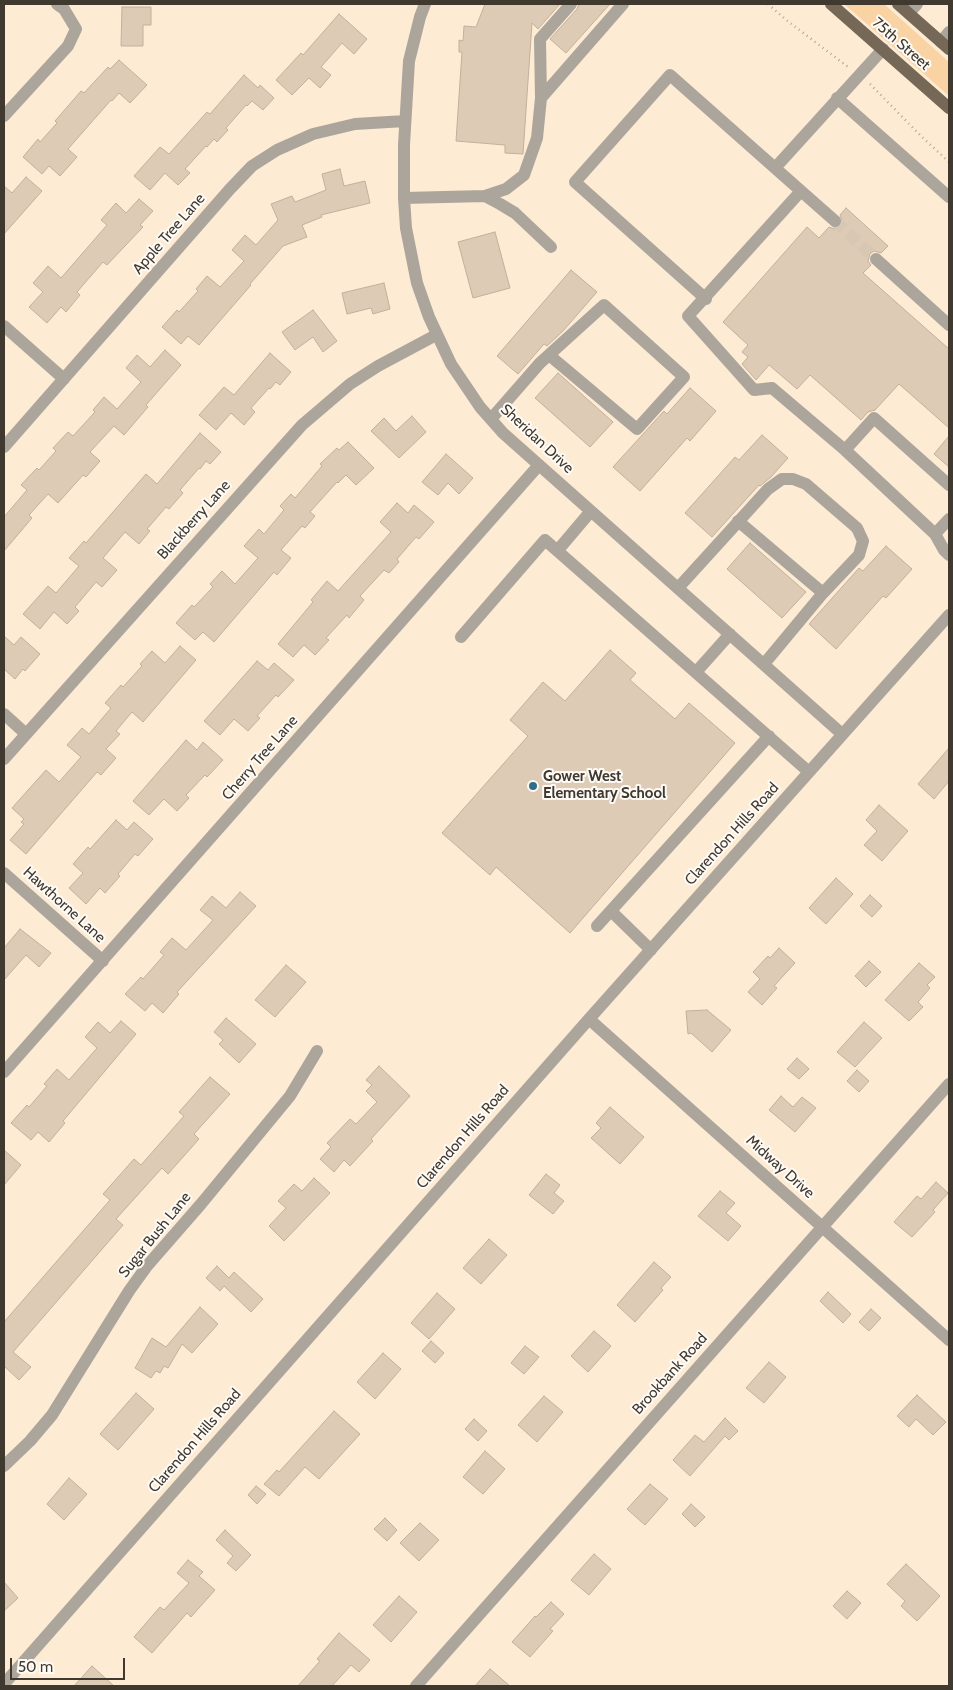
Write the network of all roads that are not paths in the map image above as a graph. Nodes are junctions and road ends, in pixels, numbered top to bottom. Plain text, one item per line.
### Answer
1 (57, 4) edge
2 (425, 4) edge
3 (571, 4) edge
4 (623, 4) edge
5 (831, 4) edge
6 (898, 4) edge
7 (913, 8) edge
8 (946, 41) edge
9 (883, 49) junction
10 (541, 98) junction
11 (838, 98) junction
12 (949, 108) edge
13 (4, 116) edge
14 (405, 121) junction
15 (775, 168) junction
16 (801, 191) junction
17 (485, 196) junction
18 (949, 197) edge
19 (404, 198) junction
20 (835, 221) tunnel mouth
21 (551, 247) dead end
22 (876, 259) tunnel mouth
23 (706, 298) junction
24 (949, 325) edge
25 (4, 326) edge
26 (436, 335) junction
27 (549, 355) junction
28 (64, 379) junction
29 (491, 419) junction
30 (4, 447) edge
31 (845, 450) junction
32 (539, 465) junction
33 (949, 485) edge
34 (591, 511) junction
35 (949, 519) edge
36 (738, 522) junction
37 (935, 534) junction
38 (558, 550) junction
39 (949, 555) edge
40 (678, 588) junction
41 (823, 594) junction
42 (949, 614) edge
43 (730, 634) junction
44 (461, 637) dead end
45 (764, 664) junction
46 (697, 671) junction
47 (4, 714) edge
48 (26, 734) junction
49 (842, 734) junction
50 (769, 736) junction
51 (4, 759) edge
52 (809, 772) junction
53 (4, 873) edge
54 (611, 911) junction
55 (597, 926) dead end
56 (651, 950) junction
57 (103, 961) junction
58 (589, 1019) junction
59 (317, 1051) dead end
60 (4, 1072) edge
61 (949, 1084) edge
62 (823, 1227) junction
63 (949, 1340) edge
64 (4, 1466) edge
65 (4, 1684) edge
66 (416, 1686) edge

1 - 13 street
2 - 14 street, Sheridan Drive
3 - 10 street
4 - 10 street
5 - 9 main road, 75th Street
6 - 7 main road, 75th Street
7 - 8 main road, 75th Street
9 - 11 street
9 - 12 main road, 75th Street
10 - 17 street
11 - 15 street
11 - 18 street
14 - 19 street, Sheridan Drive
14 - 28 street, Apple Tree Lane
15 - 16 street
15 - 23 street
16 - 20 street
16 - 23 street
17 - 19 street
17 - 21 street
19 - 26 street, Sheridan Drive
22 - 24 street
23 - 31 street
25 - 28 street
26 - 29 street, Sheridan Drive
26 - 48 street, Blackberry Lane
27 - 27 street
27 - 29 street
28 - 30 street, Apple Tree Lane
29 - 32 street, Sheridan Drive
31 - 33 street
31 - 37 street
32 - 34 street, Sheridan Drive
32 - 57 street, Cherry Tree Lane
34 - 38 street
34 - 40 street, Sheridan Drive
35 - 37 street
36 - 40 street
36 - 41 street
36 - 41 street
37 - 39 street
38 - 44 street
38 - 46 street
40 - 43 street, Sheridan Drive
41 - 45 street
42 - 49 street, Clarendon Hills Road
43 - 45 street, Sheridan Drive
43 - 46 street
45 - 49 street, Sheridan Drive
46 - 50 street
47 - 48 street
48 - 51 street, Blackberry Lane
49 - 52 street, Clarendon Hills Road
50 - 52 street
50 - 54 street
52 - 56 street, Clarendon Hills Road
53 - 57 street, Hawthorne Lane
54 - 55 street
54 - 56 street
56 - 58 street, Clarendon Hills Road
57 - 60 street, Cherry Tree Lane
58 - 62 street, Midway Drive
58 - 65 street, Clarendon Hills Road
59 - 64 street, Sugar Bush Lane
61 - 62 street, Brookbank Road
62 - 63 street, Midway Drive
62 - 66 street, Brookbank Road

